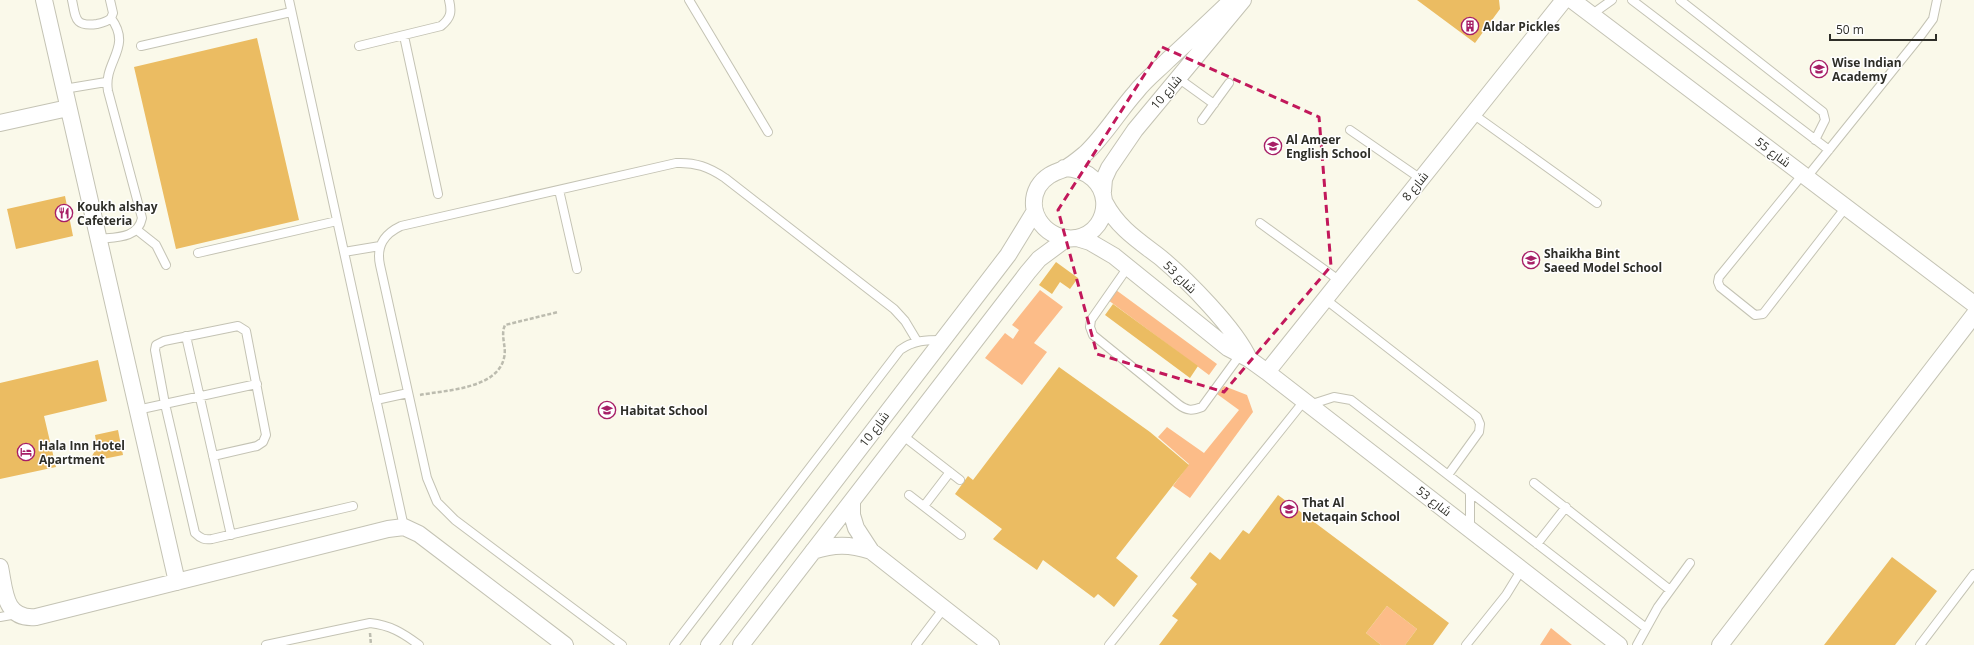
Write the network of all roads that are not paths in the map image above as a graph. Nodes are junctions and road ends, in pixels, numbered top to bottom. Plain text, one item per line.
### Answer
1 (44, 0) edge
2 (72, 0) edge
3 (110, 0) edge
4 (289, 0) edge
5 (449, 0) edge
6 (688, 0) edge
7 (1232, 0) edge
8 (1243, 0) edge
9 (1564, 0) edge
10 (1572, 0) edge
11 (1612, 0) edge
12 (1632, 0) edge
13 (1680, 0) edge
14 (1937, 0) edge
15 (291, 12) junction
16 (1591, 15) junction
17 (111, 18) junction
18 (404, 36) junction
19 (141, 46) dead end
20 (359, 46) dead end
21 (1167, 61) junction
22 (1180, 76) junction
23 (106, 82) junction
24 (1229, 83) dead end
25 (64, 89) junction
26 (1214, 104) junction
27 (68, 108) junction
28 (1473, 114) junction
29 (1202, 120) dead end
30 (0, 123) edge
31 (1350, 130) dead end
32 (768, 132) dead end
33 (1815, 140) junction
34 (1829, 150) junction
35 (1064, 168) junction
36 (1805, 176) junction
37 (1421, 179) junction
38 (560, 190) junction
39 (438, 194) dead end
40 (1104, 197) junction
41 (1597, 203) dead end
42 (1846, 207) junction
43 (1035, 211) junction
44 (337, 221) junction
45 (1260, 223) dead end
46 (137, 230) junction
47 (1072, 238) junction
48 (98, 239) junction
49 (380, 246) junction
50 (344, 252) junction
51 (198, 253) dead end
52 (166, 265) dead end
53 (1128, 267) junction
54 (577, 269) dead end
55 (1340, 281) junction
56 (1325, 299) junction
57 (1974, 304) edge
58 (1974, 315) edge
59 (186, 336) junction
60 (942, 340) junction
61 (917, 341) junction
62 (1245, 357) junction
63 (1267, 372) junction
64 (257, 384) junction
65 (409, 395) junction
66 (200, 396) junction
67 (376, 400) junction
68 (1307, 403) junction
69 (165, 404) junction
70 (137, 410) junction
71 (902, 435) junction
72 (213, 456) junction
73 (950, 472) junction
74 (1448, 476) junction
75 (960, 480) dead end
76 (1534, 483) dead end
77 (1470, 493) junction
78 (909, 495) dead end
79 (852, 501) junction
80 (353, 506) dead end
81 (924, 506) junction
82 (1566, 508) junction
83 (404, 527) junction
84 (1470, 529) junction
85 (961, 534) dead end
86 (230, 535) junction
87 (1537, 544) junction
88 (813, 551) junction
89 (871, 551) junction
90 (1690, 563) dead end
91 (0, 567) edge
92 (1522, 569) junction
93 (1974, 574) edge
94 (177, 582) junction
95 (1670, 590) junction
96 (3, 591) edge
97 (944, 608) junction
98 (16, 614) junction
99 (0, 617) edge
100 (1646, 628) junction
101 (266, 645) edge
102 (419, 645) edge
103 (565, 645) edge
104 (622, 645) edge
105 (674, 645) edge
106 (709, 645) edge
107 (740, 645) edge
108 (916, 645) edge
109 (991, 645) edge
110 (1109, 645) edge
111 (1466, 645) edge
112 (1618, 645) edge
113 (1637, 645) edge
114 (1720, 645) edge
115 (1920, 645) edge

1 - 25 street
2 - 17 lane
3 - 17 lane
4 - 15 lane
5 - 18 lane
6 - 32 lane
7 - 21 street, شارع 10
8 - 22 street, شارع 10
9 - 28 street, شارع 8
10 - 16 street, شارع 55
11 - 16 lane
12 - 33 lane
13 - 33 lane
14 - 34 lane
15 - 19 lane
15 - 44 lane
16 - 36 street, شارع 55
17 - 23 lane
18 - 20 lane
18 - 39 lane
21 - 22 street
21 - 35 street, شارع 10
22 - 26 lane
22 - 40 street, شارع 10
23 - 25 lane
23 - 46 lane
24 - 26 lane
25 - 27 street
26 - 29 lane
27 - 30 street
27 - 48 street
28 - 37 street, شارع 8
28 - 41 lane
31 - 37 lane
33 - 34 lane
34 - 36 lane
35 - 40 street
35 - 43 street
36 - 42 street, شارع 55
36 - 42 lane
37 - 55 street, شارع 8
38 - 49 lane
38 - 54 lane
38 - 61 lane
40 - 47 street
40 - 62 street, شارع 53
42 - 57 street, شارع 55
43 - 47 street
43 - 60 street, شارع 10
44 - 50 lane
44 - 51 lane
45 - 55 lane
46 - 48 lane
46 - 52 lane
47 - 53 street, شارع 53
47 - 71 street
48 - 70 street
49 - 50 lane
49 - 65 lane
50 - 67 lane
53 - 62 street, شارع 53
53 - 62 lane
55 - 56 street, شارع 8
56 - 63 street, شارع 8
56 - 74 lane
58 - 114 street
59 - 64 lane
59 - 66 lane
59 - 69 lane
60 - 61 lane
60 - 106 street, شارع 10
61 - 105 lane
62 - 63 street, شارع 53
63 - 68 street, شارع 53
64 - 66 lane
64 - 72 lane
65 - 67 lane
65 - 104 lane
66 - 69 lane
66 - 72 lane
67 - 83 lane
68 - 74 lane
68 - 84 street, شارع 53
68 - 110 lane
69 - 70 lane
69 - 86 lane
70 - 94 street
71 - 73 lane
71 - 79 street
72 - 86 lane
73 - 75 lane
73 - 81 lane
74 - 77 lane
76 - 82 lane
77 - 84 lane
77 - 87 lane
78 - 81 lane
79 - 88 street
79 - 89 street
80 - 86 lane
81 - 85 lane
82 - 87 lane
82 - 95 lane
83 - 94 street
83 - 103 street
84 - 92 street, شارع 53
87 - 100 lane
88 - 89 street
88 - 107 street
89 - 97 street
90 - 95 lane
91 - 96 street
92 - 111 lane
92 - 112 street, شارع 53
93 - 115 lane
94 - 98 street
95 - 100 lane
96 - 98 street
97 - 108 lane
97 - 109 street
98 - 99 lane
100 - 113 lane
101 - 102 lane

